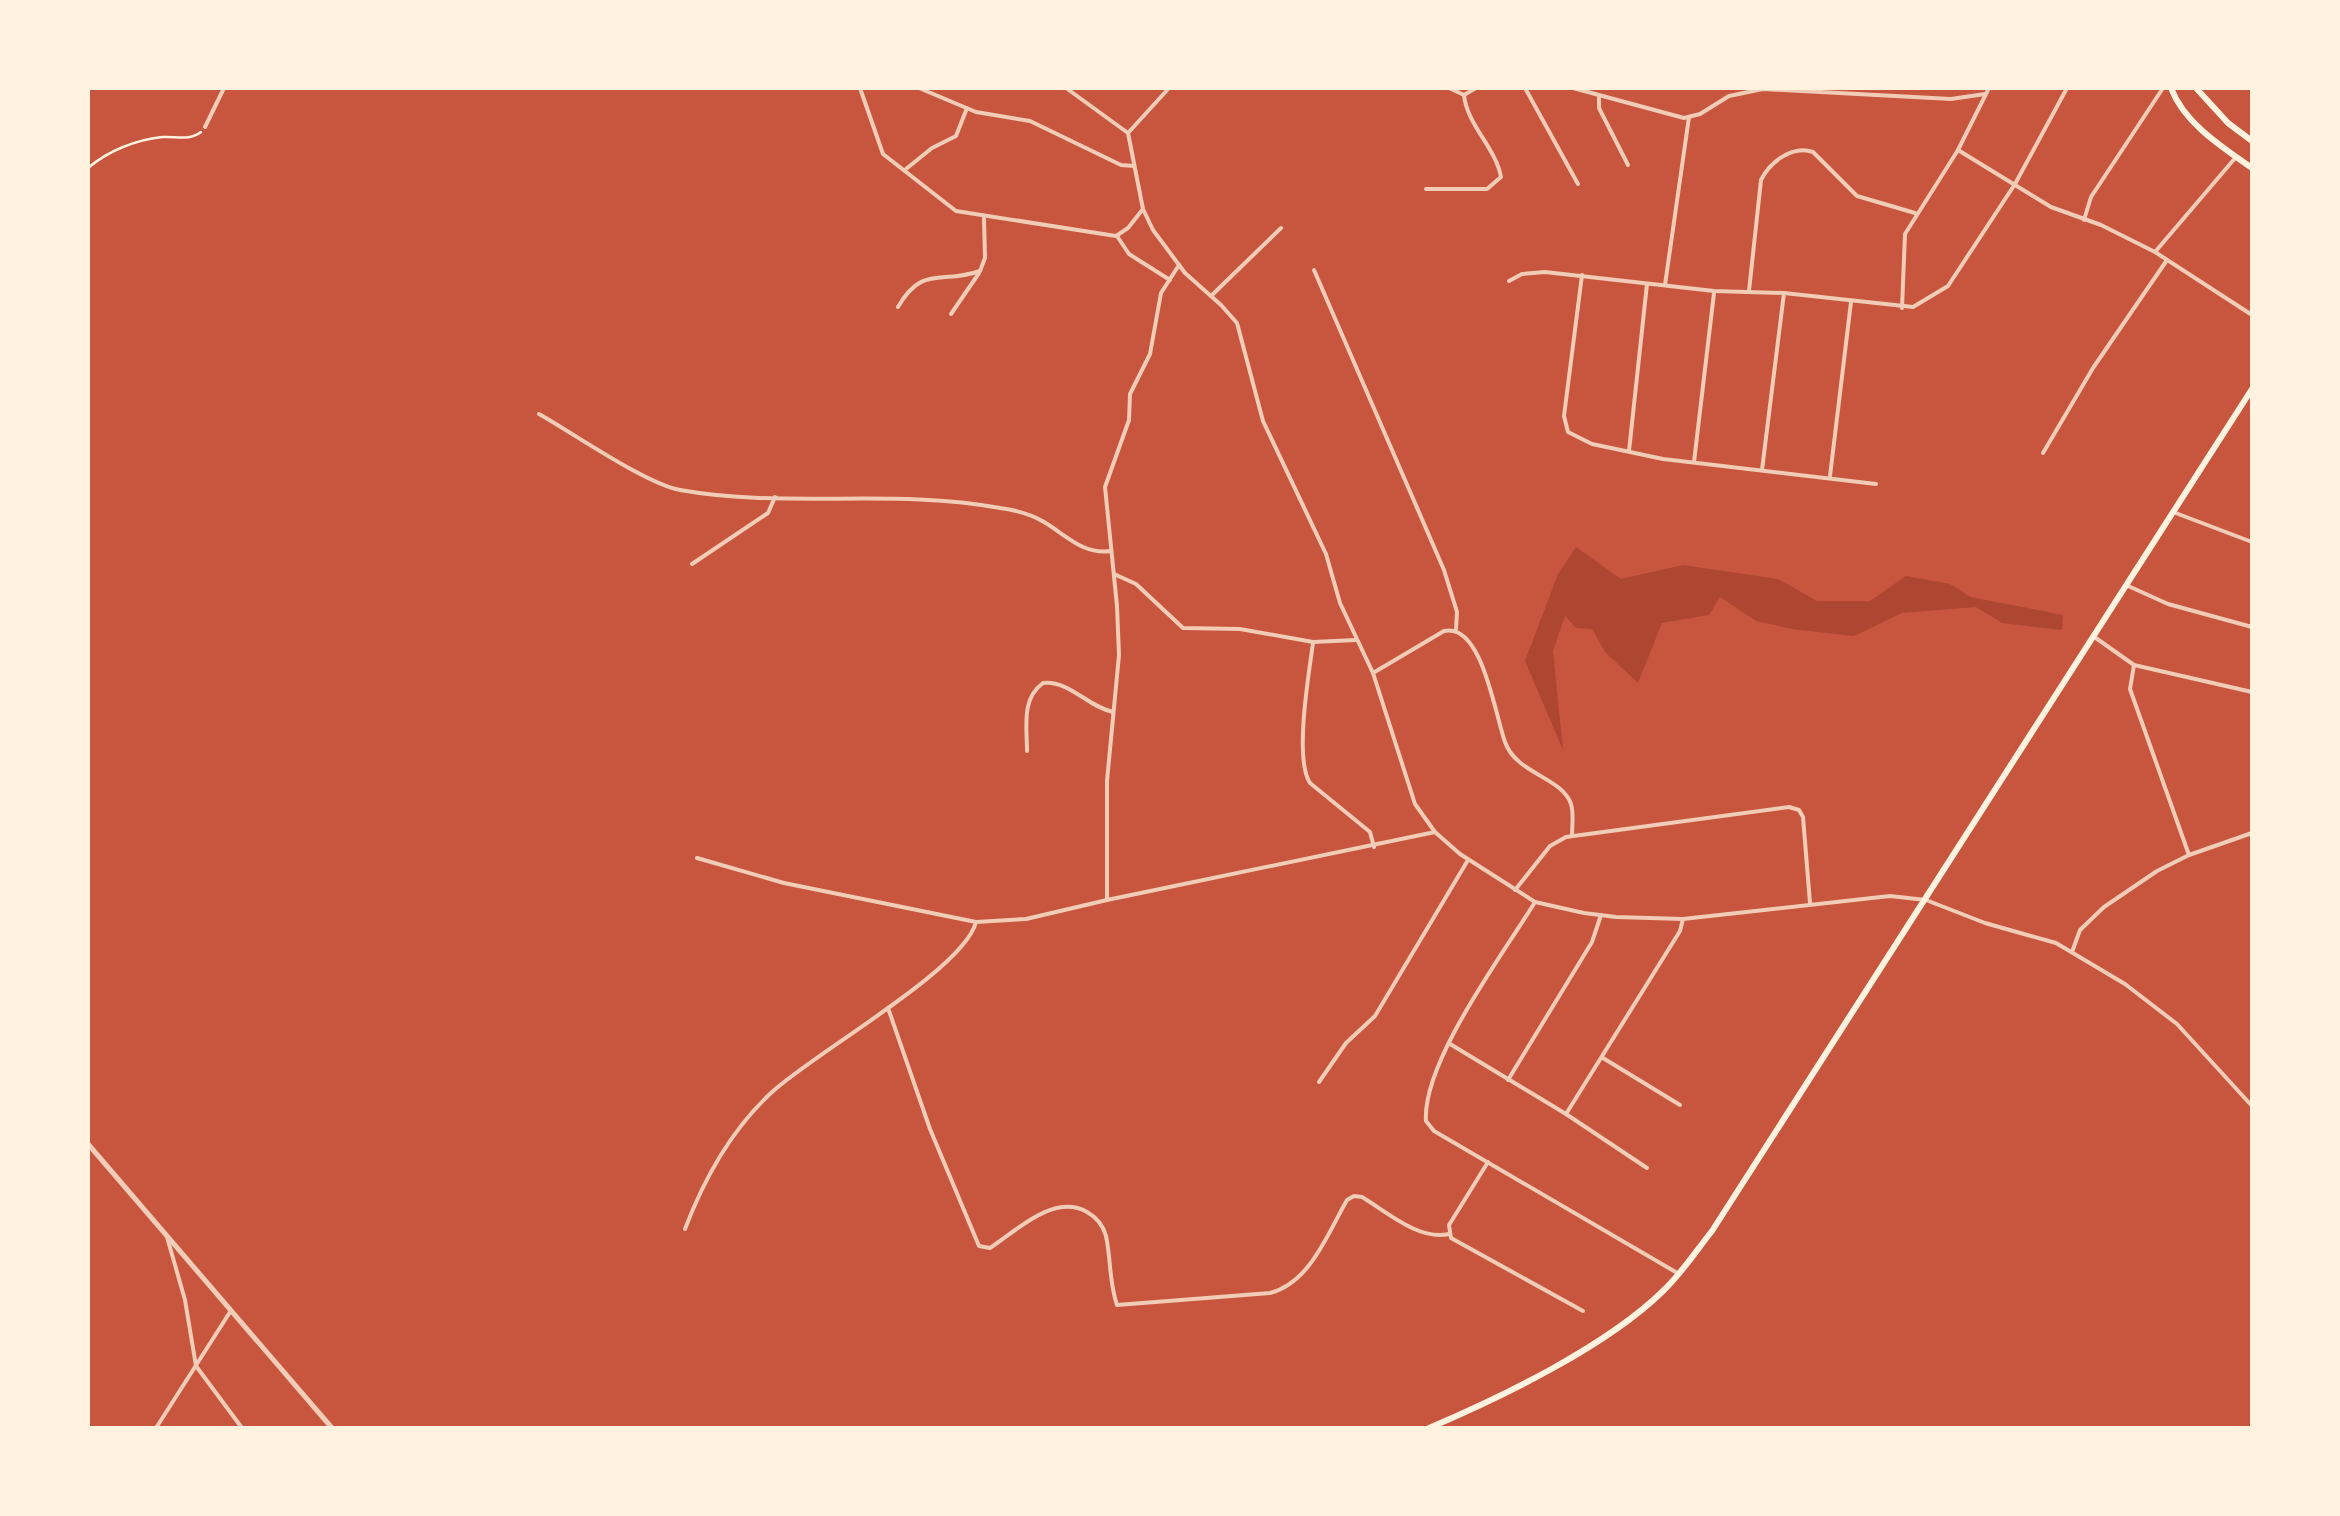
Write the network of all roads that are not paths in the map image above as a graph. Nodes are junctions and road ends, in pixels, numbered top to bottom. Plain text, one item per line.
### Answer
1 (224, 88) edge
2 (860, 88) edge
3 (919, 88) edge
4 (1066, 88) edge
5 (1170, 88) edge
6 (1449, 88) edge
7 (1476, 88) edge
8 (1525, 88) edge
9 (1573, 88) edge
10 (1989, 88) edge
11 (2066, 88) edge
12 (2167, 88) edge
13 (2196, 88) edge
14 (1986, 94) junction
15 (1464, 95) junction
16 (1599, 95) junction
17 (967, 108) junction
18 (1689, 118) junction
19 (205, 127) road end
20 (1128, 133) junction
21 (2252, 140) edge
22 (1958, 150) junction
23 (2236, 157) junction
24 (1628, 165) dead end
25 (1134, 166) junction
26 (2252, 168) edge
27 (906, 170) junction
28 (1578, 184) dead end
29 (2015, 184) junction
30 (1426, 189) dead end
31 (1143, 208) junction
32 (1915, 213) junction
33 (984, 218) junction
34 (2084, 220) junction
35 (1281, 228) dead end
36 (1116, 236) junction
37 (2155, 252) junction
38 (2167, 260) junction
39 (1179, 266) junction
40 (1314, 270) dead end
41 (980, 271) junction
42 (1582, 275) junction
43 (1170, 280) junction
44 (1509, 281) dead end
45 (1647, 284) junction
46 (1665, 286) junction
47 (1714, 291) junction
48 (1749, 292) junction
49 (1784, 293) junction
50 (1211, 296) junction
51 (1851, 302) junction
52 (898, 306) dead end
53 (1902, 308) junction
54 (950, 314) dead end
55 (2252, 315) edge
56 (2252, 389) edge
57 (540, 414) dead end
58 (1629, 452) junction
59 (2043, 452) dead end
60 (1694, 462) junction
61 (1762, 470) junction
62 (1830, 476) junction
63 (1876, 484) dead end
64 (776, 498) junction
65 (2173, 512) junction
66 (2252, 542) edge
67 (1112, 550) junction
68 (692, 564) dead end
69 (1114, 574) junction
70 (2126, 586) junction
71 (2252, 627) edge
72 (1456, 629) junction
73 (2093, 636) junction
74 (1356, 640) junction
75 (1313, 642) junction
76 (2134, 666) junction
77 (1372, 673) junction
78 (2252, 692) edge
79 (1114, 712) junction
80 (1027, 751) dead end
81 (1435, 832) junction
82 (2252, 834) edge
83 (1572, 835) junction
84 (1374, 847) junction
85 (2188, 855) junction
86 (697, 858) dead end
87 (1468, 860) junction
88 (1515, 890) junction
89 (1106, 900) junction
90 (1926, 900) junction
91 (1535, 902) junction
92 (1810, 905) junction
93 (1602, 915) junction
94 (1683, 919) junction
95 (976, 922) junction
96 (2072, 952) junction
97 (888, 1008) junction
98 (1450, 1044) junction
99 (1604, 1058) junction
100 (1508, 1080) junction
101 (1319, 1082) dead end
102 (1680, 1105) dead end
103 (2252, 1106) edge
104 (1566, 1114) junction
105 (88, 1144) edge
106 (1488, 1162) junction
107 (1647, 1168) dead end
108 (164, 1229) junction
109 (686, 1229) dead end
110 (1449, 1234) junction
111 (1679, 1274) junction
112 (1584, 1311) dead end
113 (230, 1312) junction
114 (196, 1366) junction
115 (156, 1428) edge
116 (242, 1428) edge
117 (332, 1428) edge
118 (1430, 1428) edge

1 - 19 street
2 - 27 street
3 - 17 street
4 - 20 street
5 - 20 street
6 - 15 street
7 - 15 street
8 - 28 street
9 - 16 street
10 - 14 street
11 - 29 street
12 - 23 main road
12 - 34 street
13 - 21 main road
14 - 18 street
14 - 22 street
15 - 30 street
16 - 18 street
16 - 24 street
17 - 25 street
17 - 27 street
18 - 46 street
20 - 25 street
22 - 29 street
22 - 32 street
23 - 26 main road
23 - 37 street
25 - 31 street
27 - 33 street
29 - 34 street
29 - 53 street
31 - 36 street
31 - 39 street
32 - 48 street
32 - 53 street
33 - 36 street
33 - 41 street
34 - 37 street
35 - 50 street
36 - 43 street
37 - 38 street
38 - 55 street
38 - 59 street
39 - 43 street
39 - 50 street
40 - 72 street
41 - 52 street
41 - 54 street
42 - 44 street
42 - 45 street
42 - 58 street
43 - 67 street
45 - 46 street
45 - 58 street
46 - 47 street
47 - 48 street
47 - 60 street
48 - 49 street
49 - 51 street
49 - 61 street
50 - 74 street
51 - 53 street
51 - 62 street
56 - 65 main road
57 - 64 street
58 - 60 street
60 - 61 street
61 - 62 street
62 - 63 street
64 - 67 street
64 - 68 street
65 - 66 street
65 - 70 main road
67 - 69 street
69 - 75 street
69 - 79 street
70 - 71 street
70 - 73 main road
72 - 77 street
72 - 83 street
73 - 76 street
73 - 90 main road
74 - 75 street
74 - 77 street
75 - 84 street
76 - 78 street
76 - 85 street
77 - 81 street
79 - 80 street
79 - 89 street
81 - 84 street
81 - 87 street
82 - 85 street
83 - 88 street
83 - 92 street
84 - 89 street
85 - 96 street
86 - 95 street
87 - 88 street
87 - 101 street
88 - 91 street
89 - 95 street
90 - 92 street
90 - 96 street
90 - 111 main road
91 - 93 street
91 - 98 street
92 - 94 street
93 - 94 street
93 - 100 street
94 - 99 street
95 - 97 street
96 - 103 street
97 - 109 street
97 - 110 street
98 - 100 street
98 - 106 street
99 - 102 street
99 - 104 street
100 - 104 street
104 - 107 street
105 - 108 street
106 - 110 street
106 - 111 street
108 - 113 street
108 - 114 street
110 - 112 street
111 - 118 main road
113 - 114 street
113 - 117 street
114 - 115 street
114 - 116 street

